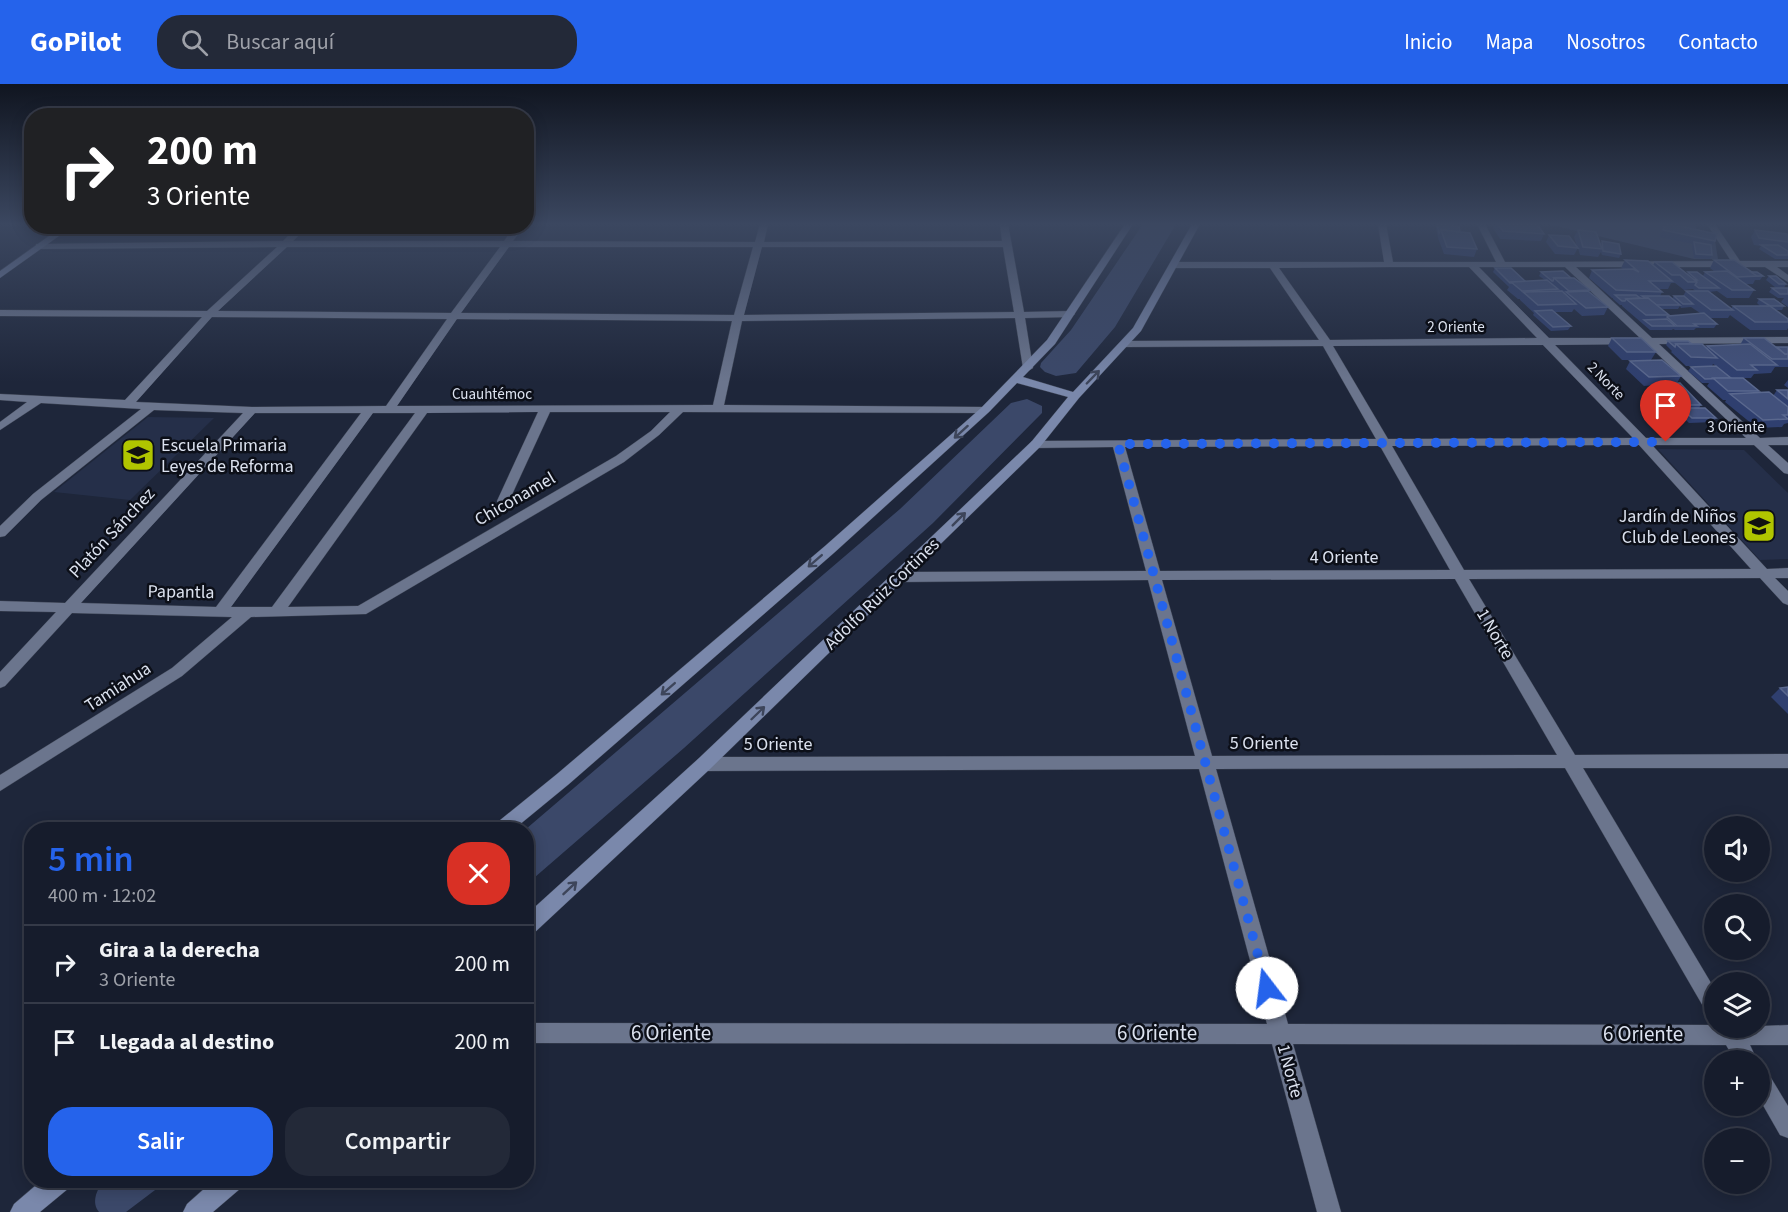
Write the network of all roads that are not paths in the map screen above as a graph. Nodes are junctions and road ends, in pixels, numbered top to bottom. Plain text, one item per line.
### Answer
1 (250, 277) edge
2 (483, 277) edge
3 (749, 277) edge
4 (1012, 277) edge
5 (1094, 277) edge
6 (1167, 277) edge
7 (1281, 277) edge
8 (1483, 277) edge
9 (1581, 277) edge
10 (0, 313) edge
11 (212, 313) junction
12 (1019, 314) junction
13 (1070, 314) junction
14 (454, 316) junction
15 (738, 318) junction
16 (1651, 340) junction
17 (1788, 340) edge
18 (1547, 341) junction
19 (1326, 342) junction
20 (1125, 344) junction
21 (1028, 368) junction
22 (1016, 379) junction
23 (1075, 396) junction
24 (0, 398) edge
25 (37, 400) junction
26 (128, 404) junction
27 (150, 407) junction
28 (546, 408) junction
29 (680, 408) junction
30 (718, 408) junction
31 (424, 409) junction
32 (252, 410) junction
33 (369, 410) junction
34 (389, 410) junction
35 (985, 410) junction
36 (0, 427) edge
37 (1788, 441) edge
38 (1643, 442) junction
39 (1757, 442) junction
40 (1383, 443) junction
41 (1036, 444) junction
42 (1118, 444) junction
43 (1788, 470) edge
44 (503, 501) dead end
45 (0, 533) edge
46 (1763, 573) junction
47 (1788, 573) edge
48 (1459, 574) junction
49 (1154, 575) junction
50 (901, 577) junction
51 (1788, 600) edge
52 (0, 606) edge
53 (66, 609) junction
54 (248, 611) junction
55 (277, 611) junction
56 (361, 611) joint
57 (219, 612) junction
58 (0, 682) edge
59 (1571, 761) junction
60 (1788, 761) edge
61 (1205, 763) junction
62 (704, 764) junction
63 (0, 784) edge
64 (510, 822) edge
65 (534, 921) edge
66 (1704, 989) edge
67 (1704, 1031) edge
68 (534, 1033) edge
69 (1280, 1034) junction
70 (1770, 1034) edge
71 (1788, 1035) edge
72 (1770, 1097) edge
73 (1788, 1127) edge
74 (51, 1188) edge
75 (224, 1188) edge
76 (22, 1212) edge
77 (195, 1212) edge
78 (1329, 1212) edge

1 - 11 street
2 - 14 street
3 - 15 street
4 - 12 street
5 - 13 main road
6 - 20 main road, Adolfo Ruiz Cortines
7 - 19 street, 1 Norte
8 - 18 street, 2 Norte
9 - 16 street
10 - 11 street
11 - 14 street
11 - 26 street
12 - 13 street
12 - 15 street
12 - 21 street
13 - 21 main road
14 - 15 street
14 - 34 street
15 - 30 street
16 - 17 street, 2 Oriente
16 - 18 street, 2 Oriente
16 - 39 street
18 - 19 street, 2 Oriente
18 - 38 street, 2 Norte
19 - 20 street, 2 Oriente
19 - 40 street, 1 Norte
23 -> 20 main road, Adolfo Ruiz Cortines
21 - 22 main road
22 - 23 main road
22 - 35 main road
23 - 41 main road, Adolfo Ruiz Cortines
24 - 25 street, Cuauhtémoc
25 - 26 street, Cuauhtémoc
25 - 36 street
26 - 27 street, Cuauhtémoc
27 - 32 street, Cuauhtémoc
27 - 45 street
28 - 29 street, Cuauhtémoc
28 - 31 street, Cuauhtémoc
28 - 44 street, Chiconamel
29 - 30 street, Cuauhtémoc
29 - 56 street, Chiconamel
30 - 35 street, Cuauhtémoc
31 - 34 street, Cuauhtémoc
31 - 55 street
32 - 33 street, Cuauhtémoc
32 - 53 street, Platón Sánchez
33 - 34 street, Cuauhtémoc
33 - 57 street
35 -> 64 main road
37 - 39 street, 3 Oriente
38 - 39 street, 3 Oriente
38 - 40 street, 3 Oriente
38 - 46 street, 2 Norte
39 - 43 street
40 - 42 street, 3 Oriente
40 - 48 street, 1 Norte
41 - 42 street, 3 Oriente
50 -> 41 main road, Adolfo Ruiz Cortines
42 - 49 street, 1 Norte
46 - 47 street, 4 Oriente
46 - 48 street, 4 Oriente
46 - 51 street, 2 Norte
48 - 49 street, 4 Oriente
48 - 59 street, 1 Norte
49 - 50 street, 4 Oriente
49 - 61 street, 1 Norte
62 -> 50 main road, Adolfo Ruiz Cortines
52 - 53 street, Papantla
53 - 57 street, Papantla
53 - 58 street, Platón Sánchez
54 - 55 street, Papantla
54 - 57 street, Papantla
54 - 63 street, Tamiahua
55 - 56 street, Papantla
59 - 60 street, 5 Oriente
59 - 61 street, 5 Oriente
59 - 66 street, 1 Norte
61 - 62 street, 5 Oriente
61 - 69 street, 1 Norte
65 -> 62 main road, Adolfo Ruiz Cortines
67 - 69 street, 6 Oriente
68 - 69 street, 6 Oriente
69 - 78 street, 1 Norte
70 - 71 street, 6 Oriente
72 - 73 street
74 - 76 main road
75 - 77 main road

